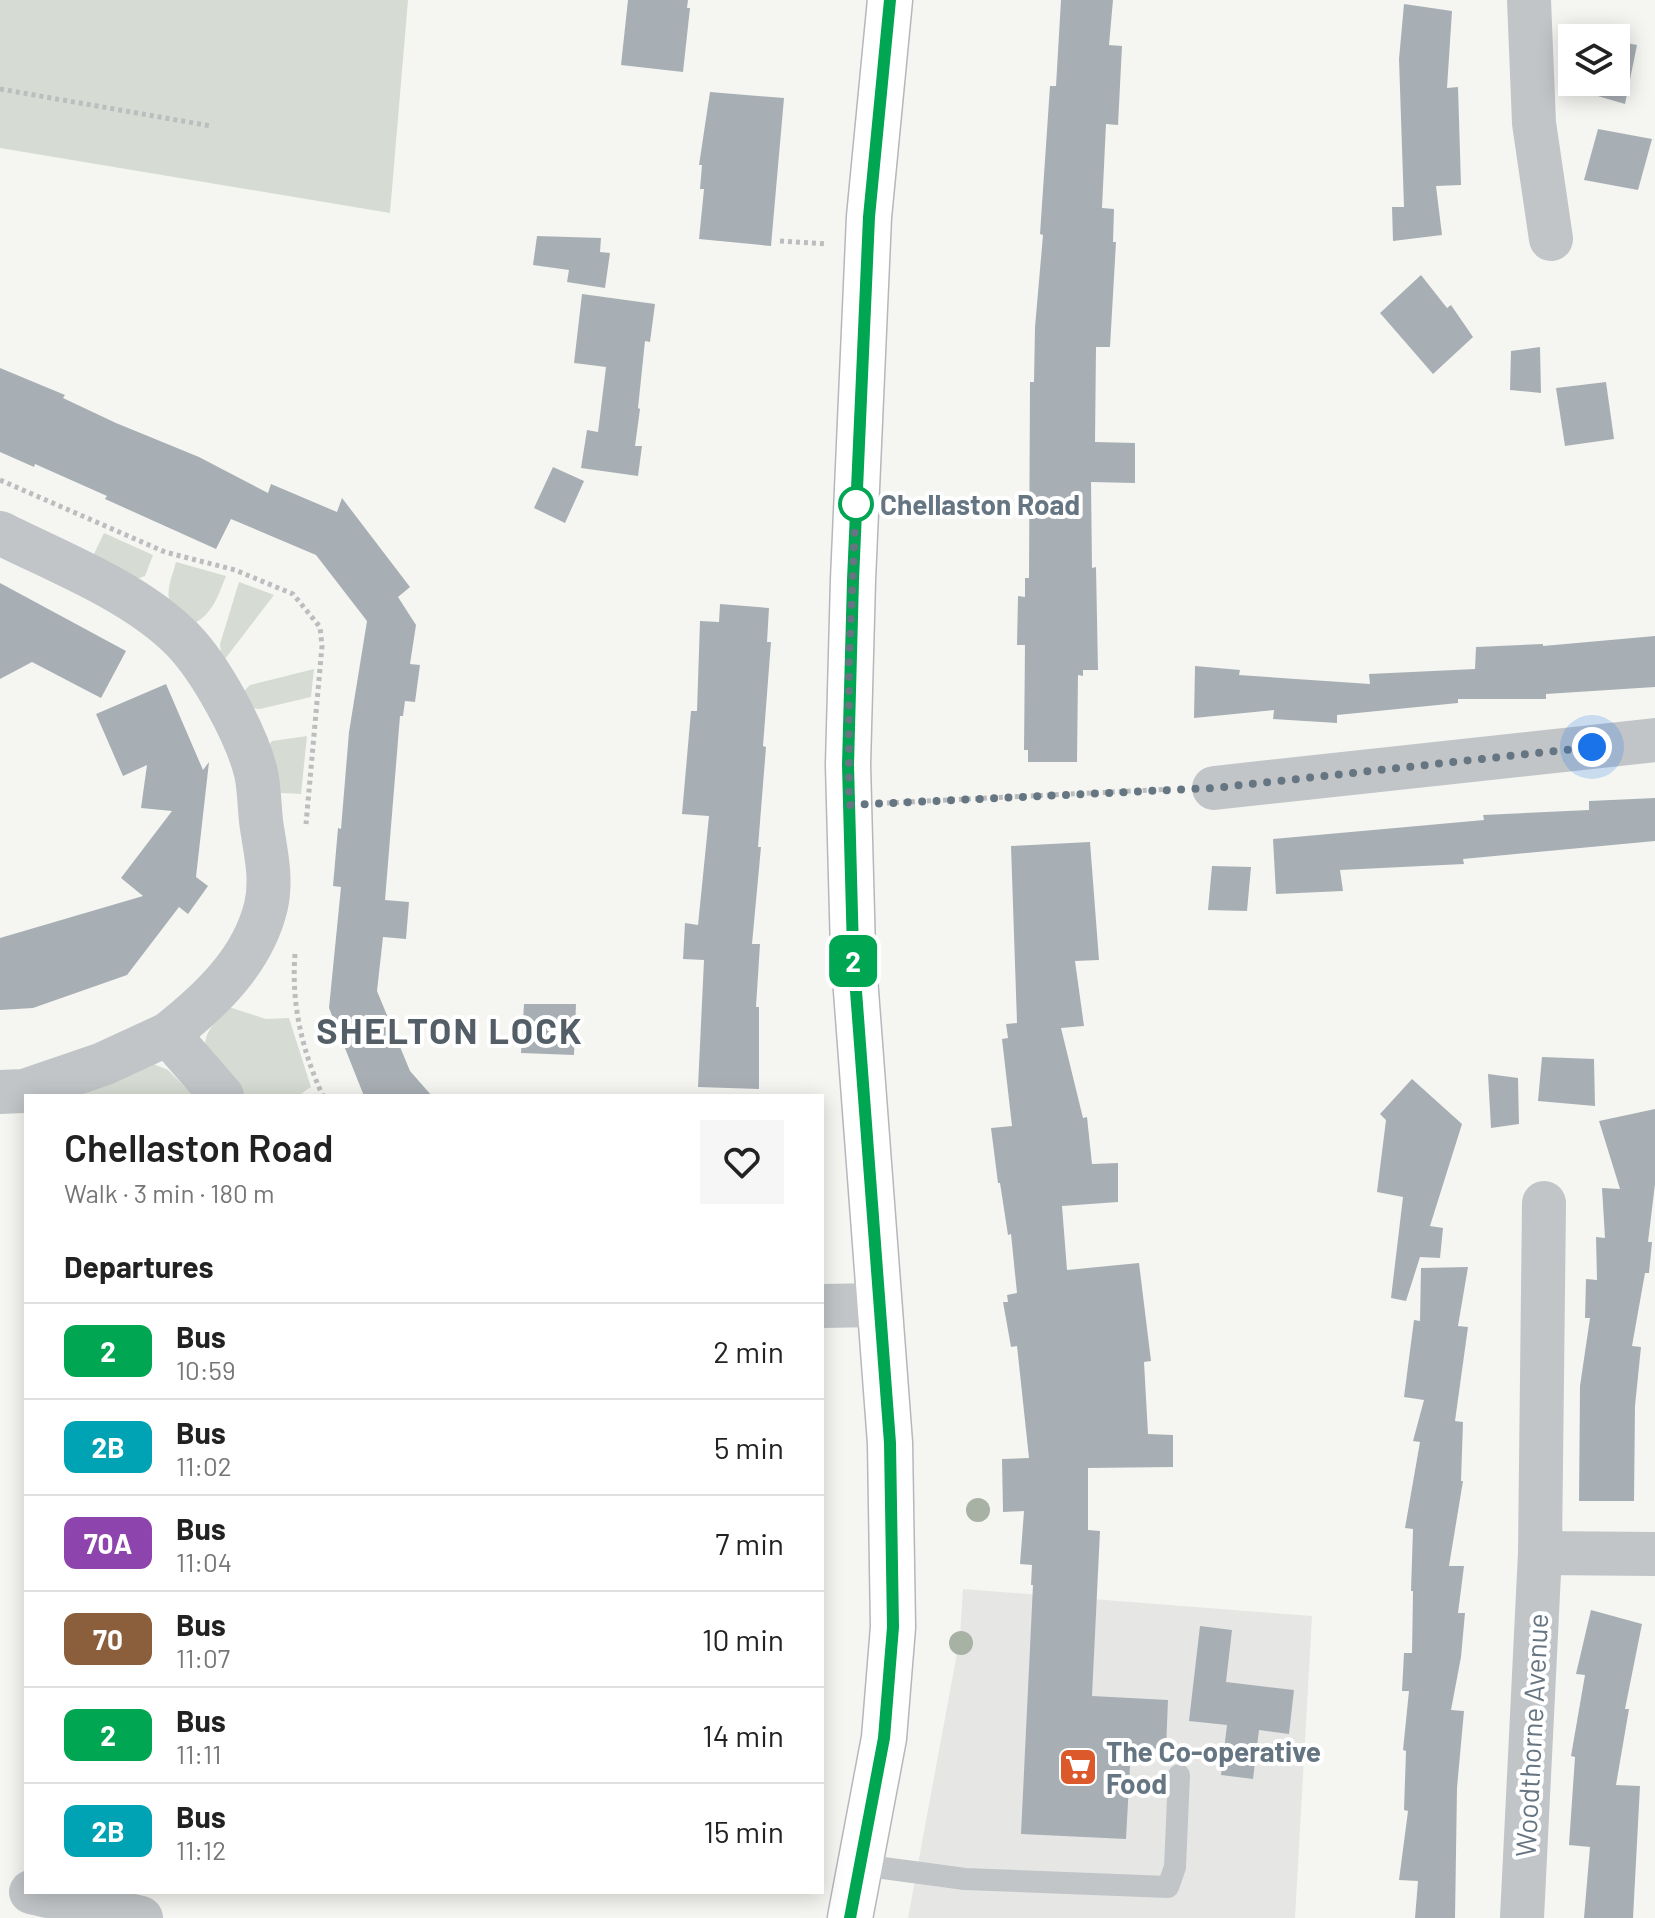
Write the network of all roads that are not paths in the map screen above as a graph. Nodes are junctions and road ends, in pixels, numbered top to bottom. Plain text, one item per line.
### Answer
1 (890, 0) edge
2 (1529, 0) edge
3 (1551, 239) dead end
4 (0, 533) edge
5 (1655, 740) edge
6 (1214, 788) road end
7 (168, 1034) junction
8 (54, 1086) edge
9 (0, 1092) edge
10 (220, 1094) edge
11 (1544, 1203) dead end
12 (878, 1305) junction
13 (824, 1306) edge
14 (1540, 1553) junction
15 (1655, 1554) edge
16 (1179, 1775) dead end
17 (861, 1865) junction
18 (0, 1885) edge
19 (24, 1891) edge
20 (37, 1894) edge
21 (141, 1918) edge
22 (850, 1918) edge
23 (1522, 1918) edge

1 - 12 main road
2 - 3 street
4 - 7 street
5 - 6 street
7 - 8 street
7 - 10 street
8 - 9 street
11 - 14 street, Woodthorne Avenue
12 - 13 street
12 - 17 main road
14 - 15 street
14 - 23 street, Woodthorne Avenue
16 - 17 lane
17 - 22 main road
18 - 19 street
20 - 21 street

